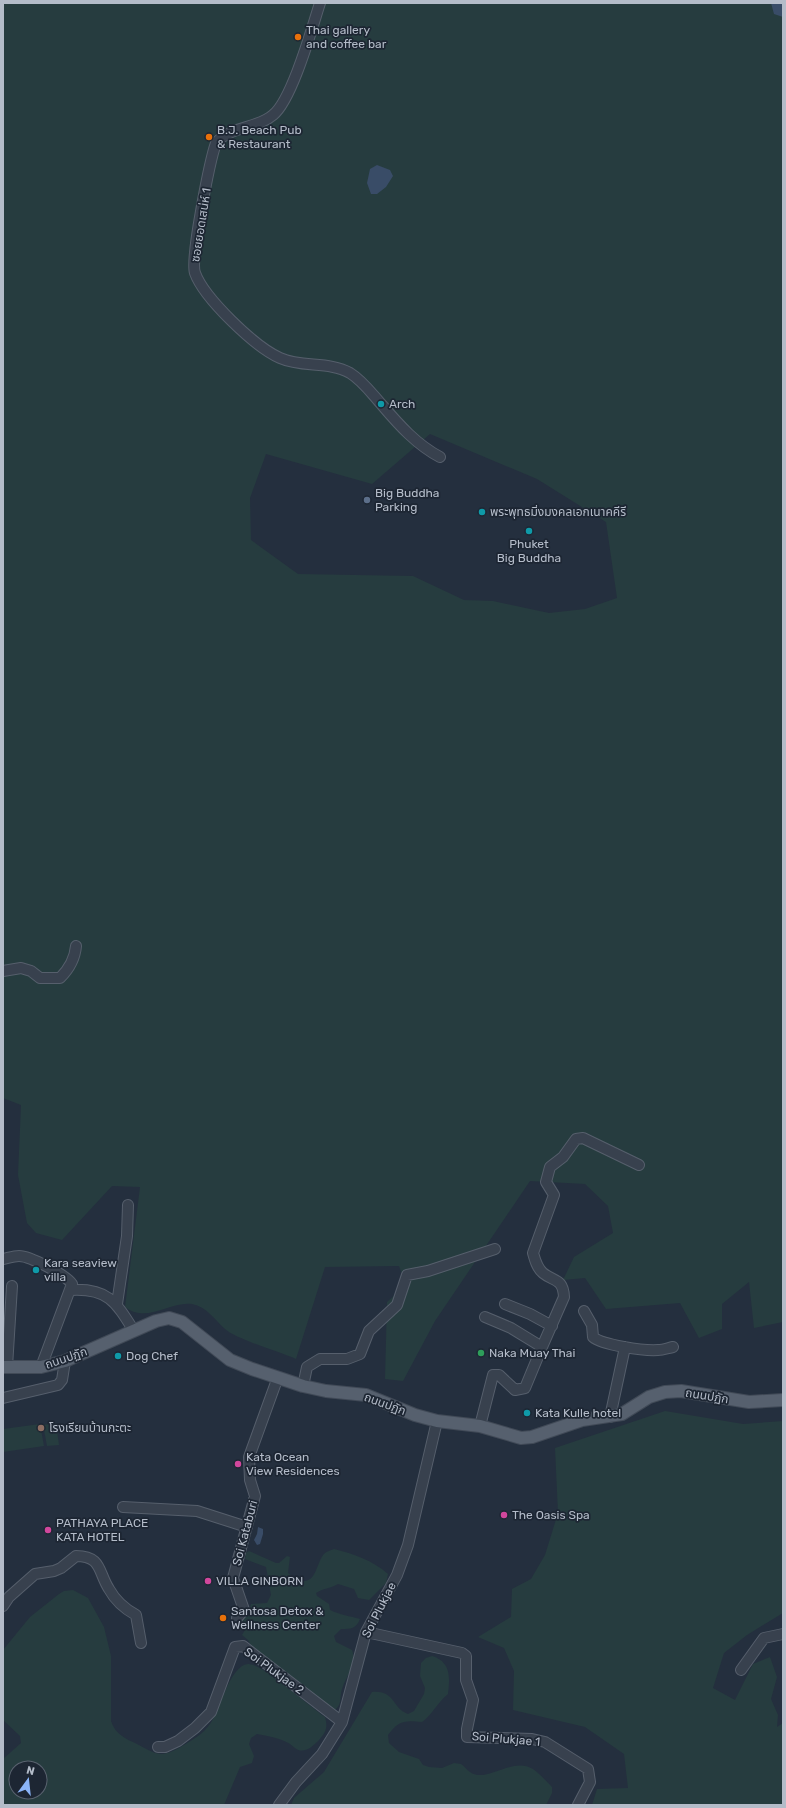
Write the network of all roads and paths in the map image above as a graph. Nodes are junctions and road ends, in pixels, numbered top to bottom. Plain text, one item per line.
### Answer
1 (320, 3) edge
2 (440, 457) dead end
3 (76, 946) dead end
4 (3, 971) edge
5 (639, 1165) dead end
6 (128, 1205) dead end
7 (495, 1249) dead end
8 (3, 1260) edge
9 (12, 1286) dead end
10 (71, 1290) junction
11 (117, 1304) junction
12 (505, 1304) dead end
13 (584, 1311) dead end
14 (485, 1317) dead end
15 (552, 1326) junction
16 (134, 1331) junction
17 (542, 1347) junction
18 (625, 1347) junction
19 (674, 1347) dead end
20 (65, 1361) junction
21 (5, 1367) edge
22 (41, 1367) junction
23 (278, 1378) junction
24 (303, 1386) junction
25 (3, 1398) edge
26 (783, 1400) edge
27 (610, 1417) junction
28 (437, 1421) junction
29 (480, 1426) junction
30 (123, 1508) dead end
31 (247, 1527) junction
32 (3, 1606) edge
33 (237, 1618) dead end
34 (366, 1632) junction
35 (783, 1634) edge
36 (141, 1643) dead end
37 (741, 1670) dead end
38 (342, 1722) junction
39 (158, 1746) dead end
40 (279, 1805) edge
41 (578, 1805) edge

1 - 2 street, ซอยยอดเสน่ห์ 1
3 - 4 street
5 - 15 street
6 - 11 street
7 - 24 street
8 - 10 street
9 - 21 street
10 - 11 street
10 - 22 street
11 - 16 street
12 - 15 street
13 - 18 street
14 - 17 street
15 - 17 street
16 - 20 main road, ถนนปฏัก
16 - 23 main road, ถนนปฏัก
17 - 29 street
18 - 19 street
18 - 27 street
20 - 22 main road, ถนนปฏัก
20 - 25 street
21 - 22 main road, ถนนปฏัก
23 - 24 main road, ถนนปฏัก
23 - 31 street, Soi Kataburi
24 - 28 main road, ถนนปฏัก
26 - 27 main road, ถนนปฏัก
27 - 29 main road, ถนนปฏัก
28 - 29 main road, ถนนปฏัก
28 - 34 street, Soi Plukjae
30 - 31 street
31 - 33 street, Soi Kataburi
32 - 36 street
34 - 38 street, Soi Plukjae
34 - 41 street, Soi Plukjae 1
35 - 37 street
38 - 39 street, Soi Plukjae 2
38 - 40 street, Soi Plukjae

